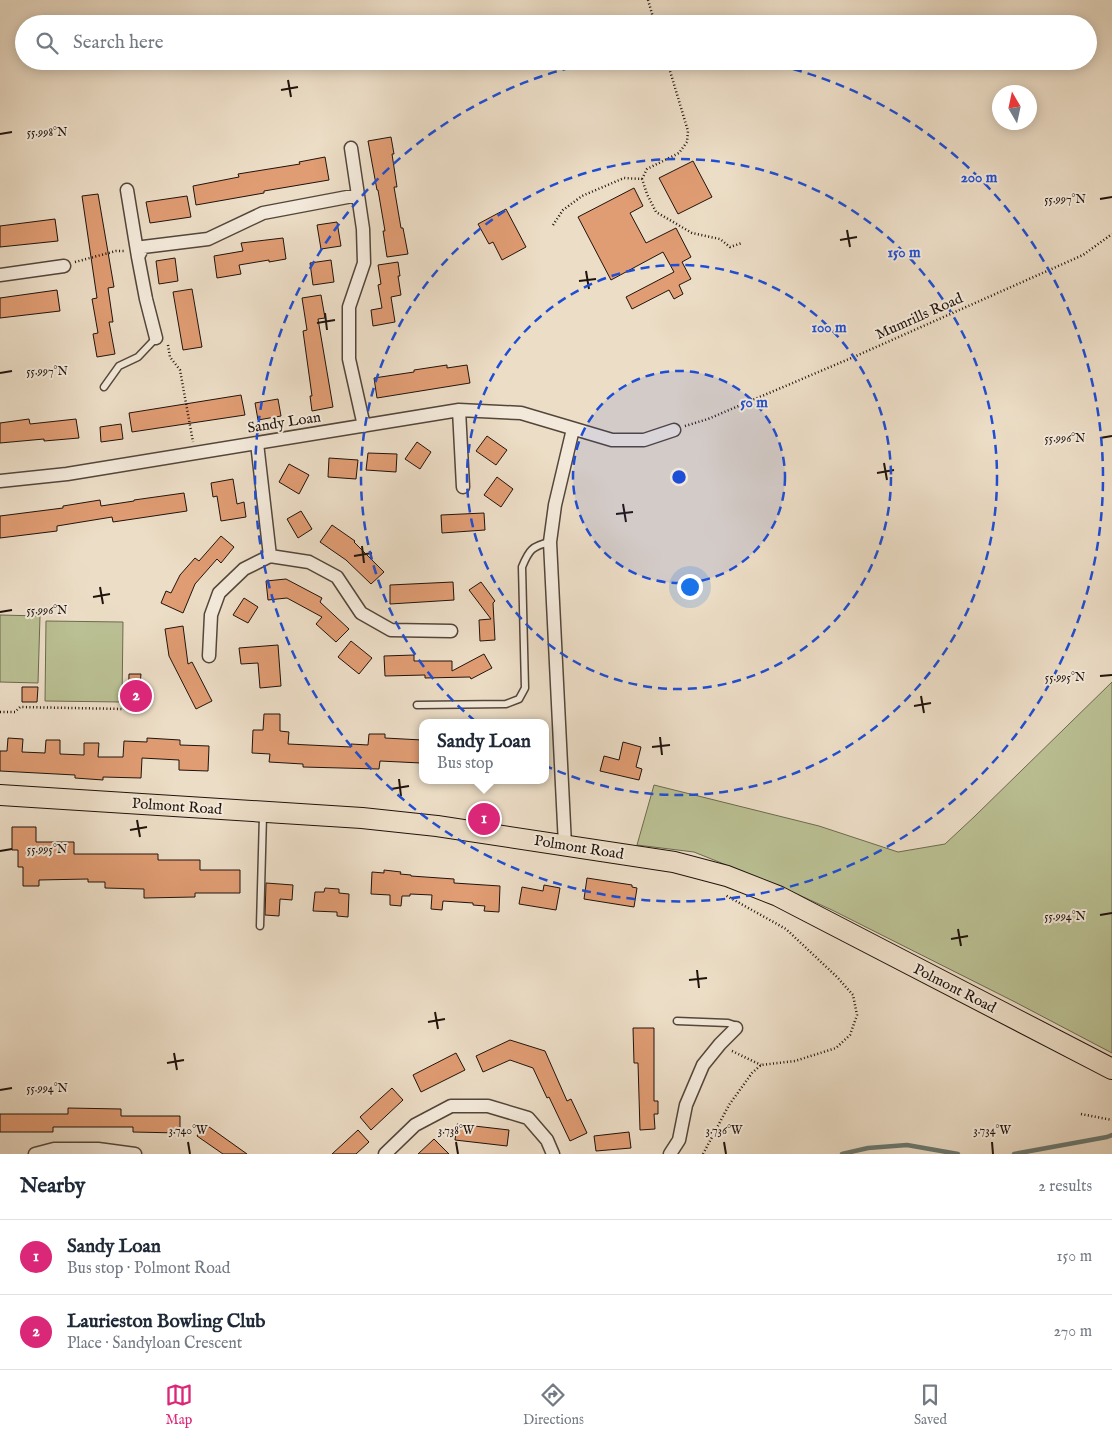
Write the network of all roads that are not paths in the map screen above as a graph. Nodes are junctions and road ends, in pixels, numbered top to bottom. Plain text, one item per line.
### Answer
1 (352, 148) dead end
2 (127, 190) dead end
3 (358, 195) junction
4 (137, 254) junction
5 (64, 266) road end
6 (0, 275) edge
7 (156, 338) joint
8 (104, 387) dead end
9 (459, 410) junction
10 (364, 426) junction
11 (573, 429) junction
12 (674, 430) road end
13 (257, 443) junction
14 (0, 482) edge
15 (463, 487) dead end
16 (550, 542) junction
17 (270, 556) junction
18 (451, 631) dead end
19 (209, 656) dead end
20 (417, 705) dead end
21 (0, 795) edge
22 (263, 811) junction
23 (565, 845) junction
24 (260, 926) dead end
25 (677, 1021) dead end
26 (736, 1028) joint
27 (1112, 1069) edge
28 (35, 1154) edge
29 (135, 1154) edge
30 (385, 1154) edge
31 (553, 1154) edge
32 (670, 1154) edge

1 - 3 street
2 - 4 street
3 - 4 street
3 - 10 street
4 - 7 street
5 - 6 street
7 - 8 lane
9 - 10 street, Sandy Loan
9 - 11 street, Sandy Loan
9 - 15 street
10 - 13 street, Sandy Loan
11 - 12 street, Sandy Loan
11 - 16 street
13 - 14 street, Sandy Loan
13 - 17 street
16 - 20 lane
16 - 23 street
17 - 18 street
17 - 19 street
21 - 22 main road, Polmont Road
22 - 23 main road, Polmont Road
22 - 24 lane
23 - 27 main road, Polmont Road
25 - 26 lane
26 - 32 street
28 - 29 street
30 - 31 street

